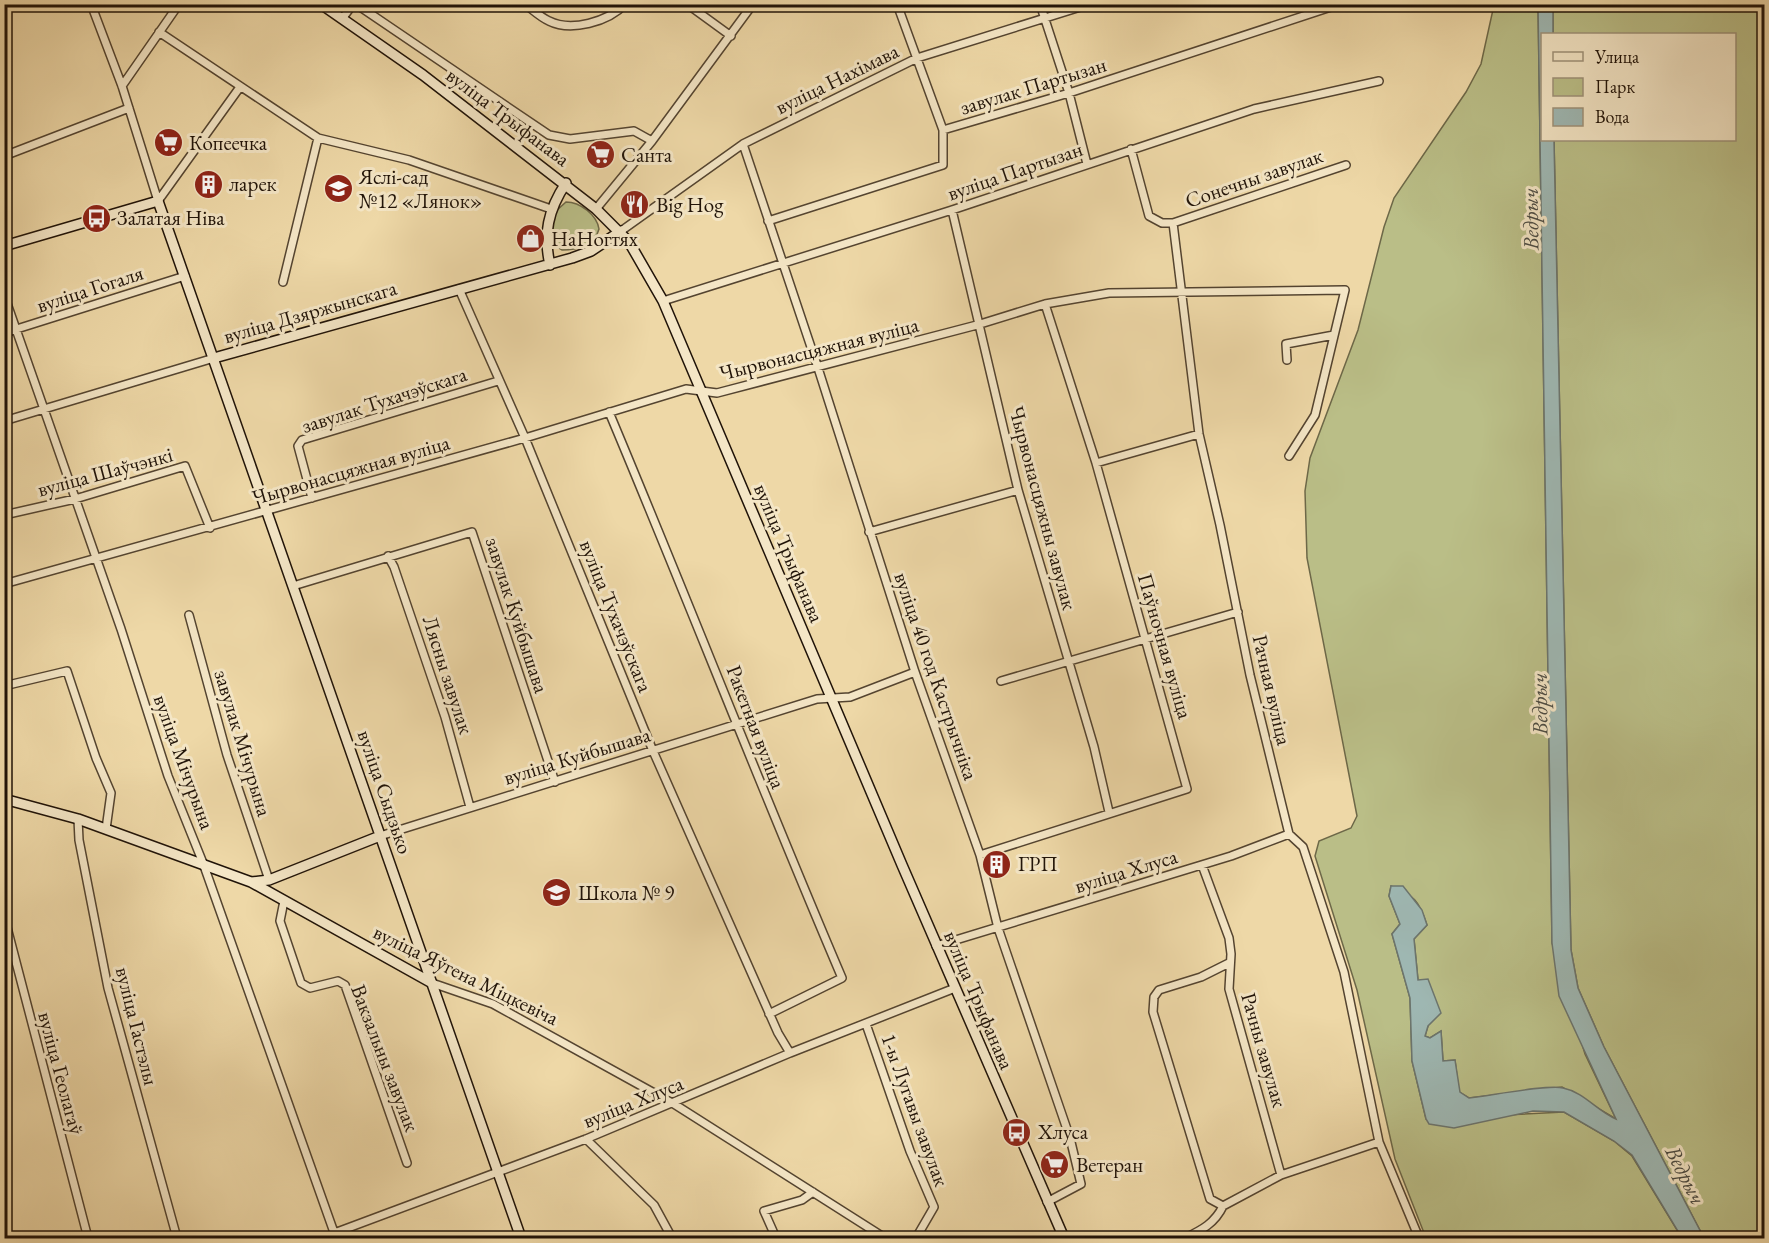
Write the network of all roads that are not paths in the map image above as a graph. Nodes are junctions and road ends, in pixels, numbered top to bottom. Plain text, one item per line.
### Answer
1 (91, 4) edge
2 (179, 4) edge
3 (321, 4) edge
4 (355, 4) edge
5 (525, 4) edge
6 (625, 4) edge
7 (687, 4) edge
8 (753, 4) edge
9 (897, 4) edge
10 (1040, 4) edge
11 (1090, 4) edge
12 (1340, 4) edge
13 (1044, 18) junction
14 (342, 20) junction
15 (159, 32) junction
16 (731, 36) junction
17 (917, 58) junction
18 (1379, 81) dead end
19 (122, 86) junction
20 (240, 87) junction
21 (1069, 93) junction
22 (129, 108) junction
23 (943, 130) junction
24 (318, 138) junction
25 (652, 141) junction
26 (743, 144) junction
27 (1131, 149) junction
28 (4, 156) edge
29 (1087, 164) junction
30 (1346, 165) dead end
31 (566, 183) junction
32 (158, 201) junction
33 (551, 209) junction
34 (596, 209) junction
35 (952, 210) junction
36 (768, 221) junction
37 (1173, 223) junction
38 (621, 231) junction
39 (4, 246) edge
40 (784, 263) junction
41 (550, 265) junction
42 (185, 276) junction
43 (284, 282) dead end
44 (459, 289) junction
45 (1183, 291) junction
46 (4, 295) edge
47 (663, 301) junction
48 (1045, 304) junction
49 (977, 325) junction
50 (16, 330) junction
51 (4, 333) edge
52 (1334, 335) junction
53 (214, 358) junction
54 (1287, 360) dead end
55 (818, 368) junction
56 (498, 381) junction
57 (702, 391) junction
58 (43, 408) junction
59 (609, 412) junction
60 (4, 421) edge
61 (1199, 434) junction
62 (525, 438) junction
63 (1290, 456) dead end
64 (1096, 463) junction
65 (1018, 490) junction
66 (312, 498) junction
67 (75, 499) junction
68 (267, 511) junction
69 (4, 516) edge
70 (210, 528) junction
71 (869, 532) junction
72 (388, 556) junction
73 (96, 560) junction
74 (4, 584) edge
75 (293, 586) junction
76 (1238, 612) junction
77 (189, 615) dead end
78 (1146, 637) junction
79 (1068, 662) junction
80 (915, 672) junction
81 (1000, 681) dead end
82 (4, 686) edge
83 (831, 698) junction
84 (737, 724) junction
85 (653, 751) junction
86 (555, 782) junction
87 (4, 799) edge
88 (470, 807) junction
89 (1109, 812) junction
90 (78, 819) junction
91 (106, 830) junction
92 (1289, 834) junction
93 (380, 836) junction
94 (980, 855) junction
95 (203, 863) junction
96 (1202, 865) junction
97 (269, 880) junction
98 (251, 882) junction
99 (284, 901) junction
100 (4, 916) edge
101 (998, 928) junction
102 (936, 946) junction
103 (1229, 963) junction
104 (432, 982) junction
105 (955, 988) junction
106 (769, 1014) junction
107 (866, 1024) junction
108 (790, 1053) junction
109 (674, 1104) junction
110 (586, 1139) junction
111 (1379, 1142) junction
112 (407, 1163) dead end
113 (497, 1171) junction
114 (1281, 1175) junction
115 (813, 1192) junction
116 (1047, 1202) junction
117 (1224, 1206) junction
118 (335, 1236) edge
119 (88, 1239) edge
120 (177, 1239) edge
121 (321, 1239) edge
122 (521, 1239) edge
123 (672, 1239) edge
124 (776, 1239) edge
125 (885, 1239) edge
126 (916, 1239) edge
127 (1064, 1239) edge
128 (1185, 1239) edge
129 (1419, 1239) edge

1 - 19 street
2 - 15 street
3 - 14 street, вуліца Трыфанава
4 - 14 street
4 - 25 street
5 - 6 street
7 - 16 street
8 - 16 street
9 - 17 street
10 - 13 street
11 - 13 street, вуліца Нахімава
12 - 21 street, завулак Партызан
13 - 17 street, вуліца Нахімава
13 - 21 street
14 - 31 street, вуліца Трыфанава
15 - 19 street
15 - 20 street
16 - 25 street
17 - 23 street
17 - 26 street, вуліца Нахімава
18 - 27 street, вуліца Партызан
19 - 22 street
20 - 24 street
20 - 32 street
21 - 23 street, завулак Партызан
21 - 29 street
22 - 28 street
22 - 32 street
23 - 36 street, завулак Партызан
24 - 33 street
24 - 43 street
25 - 34 street
26 - 36 street, вуліца 40 год Кастрычніка
26 - 38 street, вуліца Нахімава
27 - 29 street, вуліца Партызан
27 - 37 street
29 - 35 street, вуліца Партызан
30 - 37 street, Сонечны завулак
31 - 33 street
31 - 34 street, вуліца Трыфанава
32 - 39 street
32 - 42 street, вуліца Сыдзько
33 - 41 street
34 - 38 street, вуліца Трыфанава
35 - 40 street, вуліца Партызан
35 - 49 street, Чырвонасцяжны завулак
36 - 40 street, вуліца 40 год Кастрычніка
37 - 45 street, Рачная вуліца
38 - 41 street, вуліца Дзяржынскага
38 - 47 street, вуліца Трыфанава
40 - 47 street, вуліца Партызан
40 - 55 street, вуліца 40 год Кастрычніка
41 - 44 street, вуліца Дзяржынскага
42 - 50 street, вуліца Гогаля
42 - 53 street, вуліца Сыдзько
44 - 53 street, вуліца Дзяржынскага
44 - 56 street, вуліца Тухачэўскага
45 - 48 street, Чырвонасцяжная вуліца
45 - 52 street, Чырвонасцяжная вуліца
45 - 61 street, Рачная вуліца
46 - 50 street, вуліца Мічурына
47 - 57 street, вуліца Трыфанава
48 - 49 street, Чырвонасцяжная вуліца
48 - 64 street, Паўночная вуліца
49 - 55 street, Чырвонасцяжная вуліца
49 - 65 street, Чырвонасцяжны завулак
50 - 51 street, вуліца Гогаля
50 - 58 street, вуліца Мічурына
52 - 54 street
52 - 63 street, Чырвонасцяжная вуліца
53 - 58 street, вуліца Дзяржынскага
53 - 68 street, вуліца Сыдзько
55 - 57 street, Чырвонасцяжная вуліца
55 - 71 street, вуліца 40 год Кастрычніка
56 - 62 street, вуліца Тухачэўскага
56 - 66 street, завулак Тухачэўскага
57 - 59 street, Чырвонасцяжная вуліца
57 - 83 street, вуліца Трыфанава
58 - 60 street, вуліца Дзяржынскага
58 - 67 street, вуліца Мічурына
59 - 62 street, Чырвонасцяжная вуліца
59 - 84 street, Ракетная вуліца
61 - 64 street
61 - 76 street, Рачная вуліца
62 - 66 street, Чырвонасцяжная вуліца
62 - 85 street, вуліца Тухачэўскага
64 - 78 street, Паўночная вуліца
65 - 71 street
65 - 79 street, Чырвонасцяжны завулак
66 - 68 street, Чырвонасцяжная вуліца
67 - 69 street, вуліца Шаўчэнкі
67 - 70 street, вуліца Шаўчэнкі
67 - 73 street, вуліца Мічурына
68 - 70 street, Чырвонасцяжная вуліца
68 - 75 street, вуліца Сыдзько
70 - 73 street, Чырвонасцяжная вуліца
71 - 80 street, вуліца 40 год Кастрычніка
72 - 75 street, завулак Куйбышава
72 - 86 street, завулак Куйбышава
72 - 88 street, Лясны завулак
73 - 74 street, Чырвонасцяжная вуліца
73 - 95 street, вуліца Мічурына
75 - 93 street, вуліца Сыдзько
76 - 78 street
76 - 92 street, Рачная вуліца
77 - 97 street, завулак Мічурына
78 - 79 street
78 - 89 street, Паўночная вуліца
79 - 81 street
79 - 89 street, Чырвонасцяжны завулак
80 - 83 street, вуліца Куйбышава
80 - 94 street, вуліца 40 год Кастрычніка
82 - 91 street
83 - 84 street, вуліца Куйбышава
83 - 102 street, вуліца Трыфанава
84 - 85 street, вуліца Куйбышава
84 - 106 street, Ракетная вуліца
85 - 86 street, вуліца Куйбышава
85 - 106 street, вуліца Тухачэўскага
86 - 88 street, вуліца Куйбышава
87 - 90 street, вуліца Яўгена Міцкевіча
88 - 93 street, вуліца Куйбышава
89 - 94 street, Паўночная вуліца
90 - 91 street, вуліца Яўгена Міцкевіча
90 - 120 street, вуліца Гастэлы
91 - 95 street, вуліца Яўгена Міцкевіча
92 - 96 street, вуліца Хлуса
92 - 111 street, Рачная вуліца
93 - 97 street, вуліца Куйбышава
93 - 104 street, вуліца Сыдзько
94 - 101 street, вуліца 40 год Кастрычніка
95 - 98 street, вуліца Яўгена Міцкевіча
95 - 118 street, вуліца Мічурына
96 - 101 street, вуліца Хлуса
96 - 103 street, Рачны завулак
97 - 98 street, вуліца Куйбышава
98 - 99 street, вуліца Яўгена Міцкевіча
99 - 104 street, вуліца Яўгена Міцкевіча
99 - 112 street, Вакзальны завулак
100 - 119 street, вуліца Геолагаў
101 - 102 street, вуліца Хлуса
101 - 116 street, вуліца 40 год Кастрычніка
102 - 105 street, вуліца Трыфанава
103 - 114 street, Рачны завулак
103 - 117 street
104 - 109 street, вуліца Яўгена Міцкевіча
104 - 113 street, вуліца Сыдзько
105 - 107 street, вуліца Хлуса
105 - 116 street, вуліца Трыфанава
106 - 108 street, вуліца Тухачэўскага
107 - 108 street, вуліца Хлуса
107 - 126 street, 1-ы Лугавы завулак
108 - 109 street, вуліца Хлуса
109 - 110 street, вуліца Хлуса
109 - 115 street, вуліца Яўгена Міцкевіча
110 - 113 street, вуліца Хлуса
110 - 123 street
111 - 114 street
111 - 129 street, Рачная вуліца
113 - 118 street, вуліца Хлуса
113 - 122 street, вуліца Сыдзько
114 - 117 street
115 - 124 street
115 - 125 street, вуліца Яўгена Міцкевіча
116 - 127 street, вуліца Трыфанава
117 - 128 street
118 - 121 street, вуліца Хлуса

